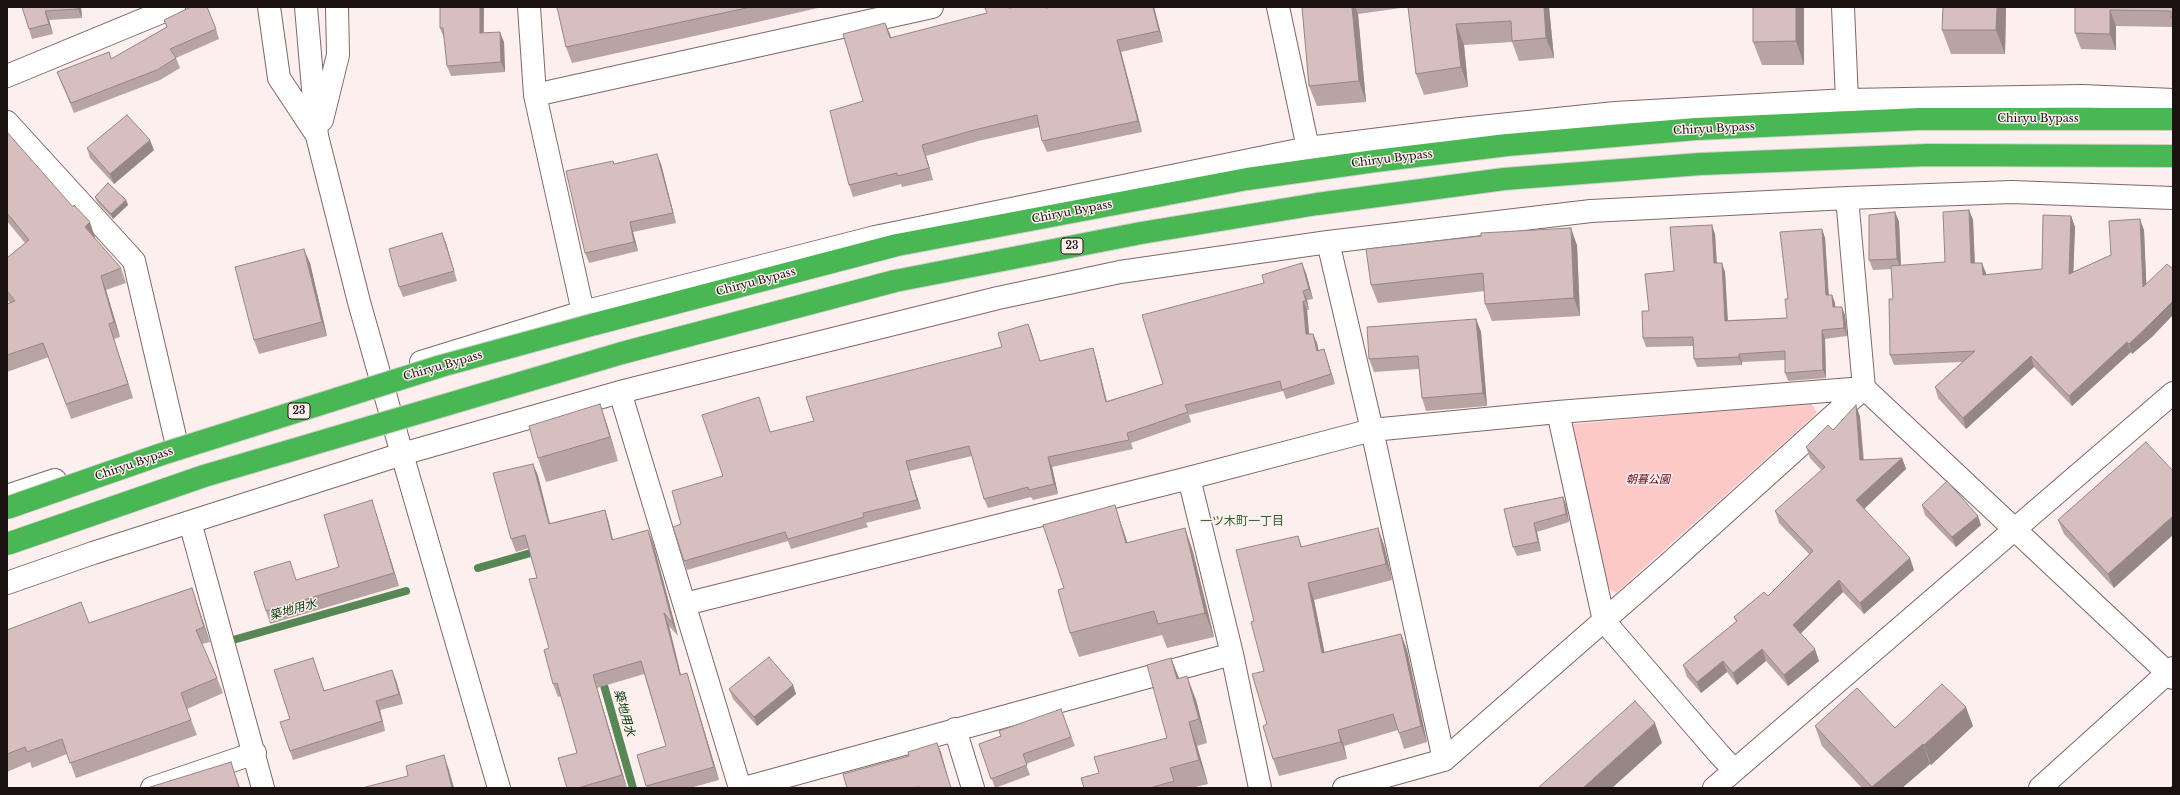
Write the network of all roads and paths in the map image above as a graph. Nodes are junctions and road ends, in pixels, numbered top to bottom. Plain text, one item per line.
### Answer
1 (174, 7) edge
2 (269, 7) edge
3 (306, 7) edge
4 (337, 7) edge
5 (529, 7) edge
6 (932, 7) edge
7 (1278, 7) edge
8 (1843, 7) edge
9 (7, 76) edge
10 (535, 95) junction
11 (1847, 100) junction
12 (2173, 100) edge
13 (2173, 119) edge
14 (7, 122) edge
15 (317, 136) junction
16 (1308, 148) junction
17 (2173, 156) edge
18 (1847, 198) junction
19 (2173, 198) edge
20 (1328, 242) junction
21 (582, 312) junction
22 (380, 376) junction
23 (1864, 388) junction
24 (620, 392) junction
25 (2173, 393) edge
26 (1558, 412) junction
27 (1372, 430) junction
28 (176, 441) junction
29 (402, 454) junction
30 (1189, 478) junction
31 (7, 496) edge
32 (7, 508) edge
33 (190, 522) junction
34 (2014, 528) junction
35 (7, 544) edge
36 (7, 583) edge
37 (685, 604) junction
38 (1604, 621) junction
39 (1232, 654) junction
40 (2171, 673) edge
41 (955, 729) junction
42 (255, 753) junction
43 (1444, 760) junction
44 (1734, 770) junction
45 (152, 788) edge
46 (263, 788) edge
47 (499, 788) edge
48 (740, 788) edge
49 (744, 788) edge
50 (973, 788) edge
51 (1260, 788) edge
52 (1344, 788) edge
53 (1714, 788) edge
54 (2040, 788) edge

1 - 9 street
2 - 15 street
3 - 15 street
4 - 15 street
5 - 10 street
6 - 10 street
7 - 16 street
8 - 11 street
10 - 21 street
11 - 12 street
11 - 16 street
13 - 32 highway, Chiryu Bypass / 23, bridge
14 - 28 street
15 - 22 street
16 - 21 street
17 - 35 highway, 23, bridge
18 - 19 street
18 - 20 street
18 - 23 street
20 - 24 street
20 - 27 street
21 - 22 street
22 - 28 street
22 - 29 street
23 - 26 street
23 - 34 street
23 - 38 street
24 - 29 street
24 - 37 street
25 - 34 street
26 - 27 street
26 - 38 street
27 - 30 street
27 - 43 street
28 - 31 street
29 - 33 street
29 - 47 street
30 - 37 street
30 - 39 street
33 - 36 street
33 - 42 street
34 - 40 street
34 - 44 street
37 - 48 street
38 - 43 street
38 - 44 street
39 - 41 street
39 - 51 street
40 - 54 street
41 - 49 street
41 - 50 street
42 - 45 street
42 - 46 street
43 - 52 street
44 - 53 street

